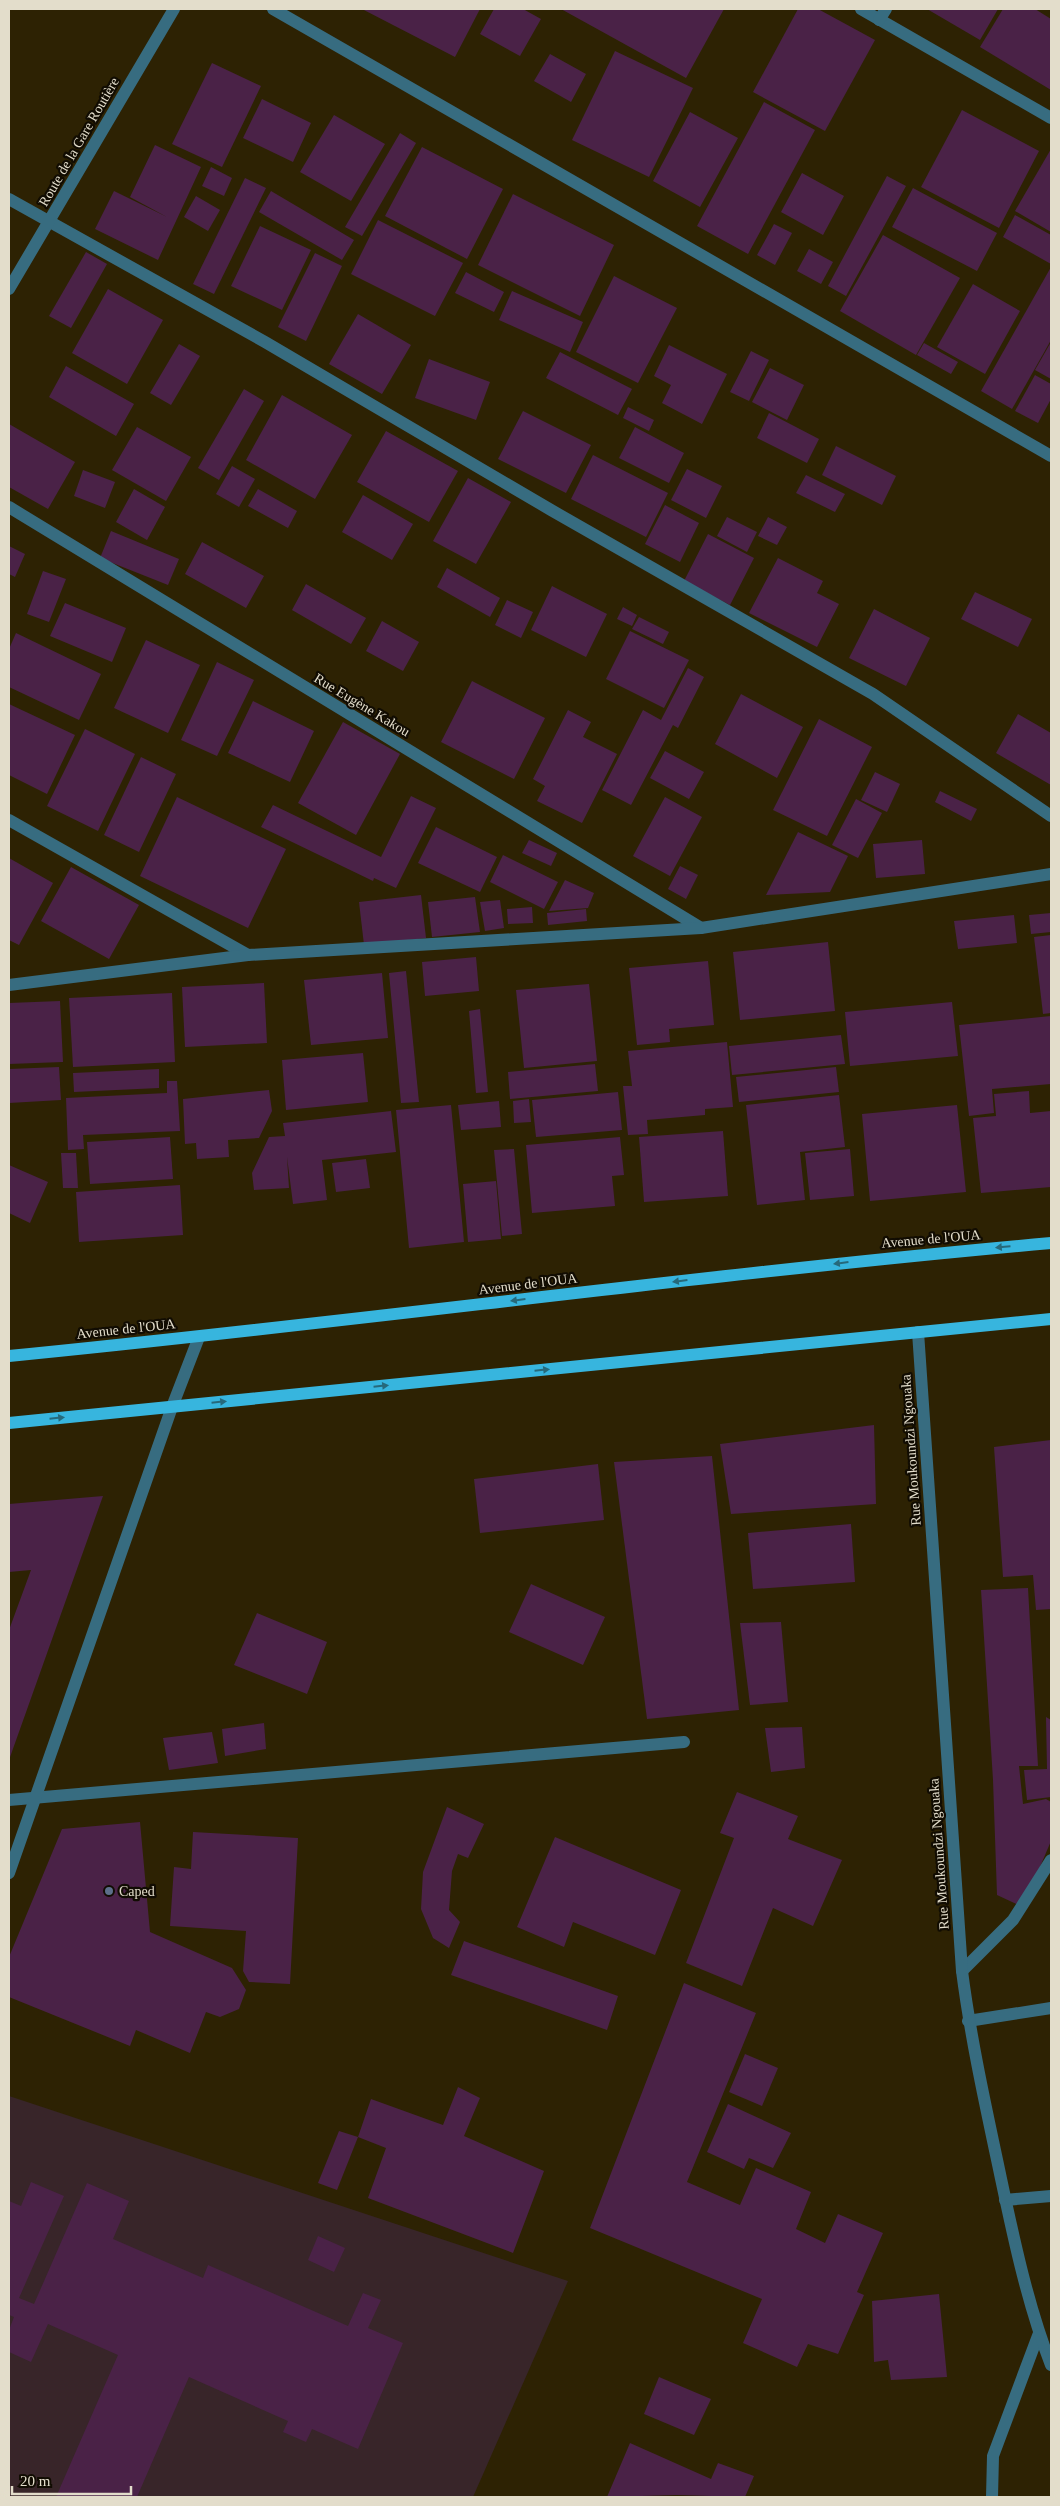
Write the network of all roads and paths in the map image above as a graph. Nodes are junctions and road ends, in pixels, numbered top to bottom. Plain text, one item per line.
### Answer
1 (174, 9) edge
2 (273, 9) edge
3 (861, 9) edge
4 (883, 14) edge
5 (1051, 118) edge
6 (9, 199) edge
7 (49, 222) junction
8 (9, 290) edge
9 (1051, 456) edge
10 (9, 507) edge
11 (1051, 816) edge
12 (9, 820) edge
13 (1051, 874) edge
14 (701, 928) junction
15 (248, 955) junction
16 (9, 985) edge
17 (1051, 1243) edge
18 (1051, 1319) edge
19 (918, 1332) junction
20 (199, 1337) junction
21 (9, 1356) edge
22 (172, 1407) junction
23 (9, 1423) edge
24 (684, 1742) dead end
25 (34, 1797) junction
26 (9, 1800) edge
27 (1051, 1860) edge
28 (9, 1873) edge
29 (962, 1971) junction
30 (1051, 2008) edge
31 (968, 2021) junction
32 (1051, 2196) edge
33 (1005, 2200) junction
34 (1039, 2333) junction
35 (1051, 2365) edge
36 (992, 2497) edge

1 - 7 street, Route de la Gare Routière
2 - 9 street
3 - 4 street
4 - 5 street
6 - 7 street
7 - 8 street, Route de la Gare Routière
7 - 11 street
10 - 14 street, Rue Eugène Kakou
12 - 15 street
13 - 14 street
14 - 15 street
15 - 16 street
17 -> 20 main road, Avenue de l'OUA
18 - 19 main road
22 -> 19 main road
19 - 29 street, Rue Moukoundzi Ngouaka
20 - 21 main road, Avenue de l'OUA
20 - 22 street
23 -> 22 main road
22 - 25 street
24 - 25 street
25 - 26 street
25 - 28 street
27 - 29 street
29 - 31 street, Rue Moukoundzi Ngouaka
30 - 31 street
31 - 33 street, Rue Moukoundzi Ngouaka
32 - 33 street
33 - 34 street, Rue Moukoundzi Ngouaka
34 - 35 street, Rue Moukoundzi Ngouaka
34 - 36 street

